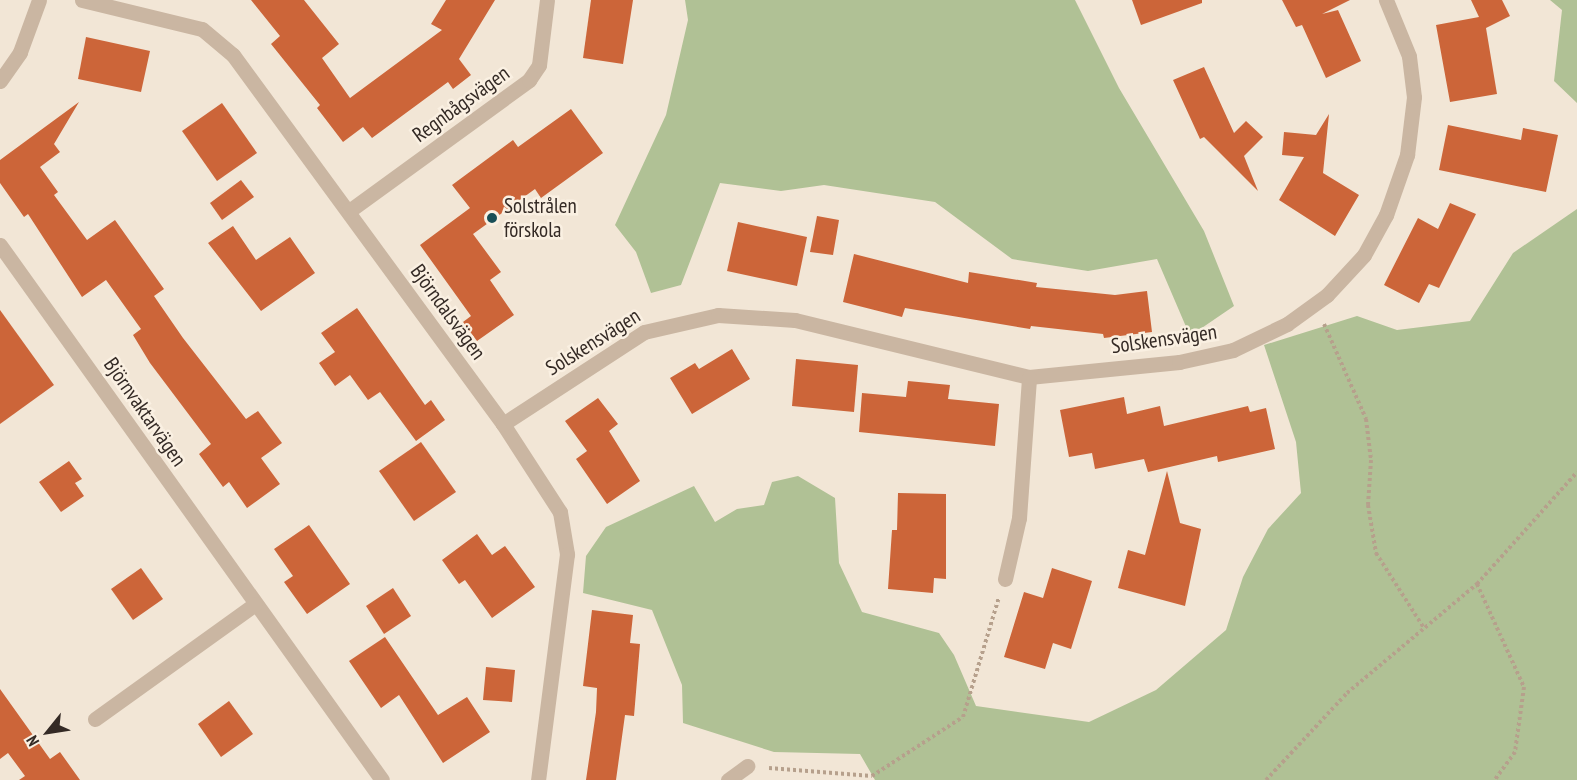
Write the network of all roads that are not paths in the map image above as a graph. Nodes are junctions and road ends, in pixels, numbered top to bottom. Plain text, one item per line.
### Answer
1 (39, 0) edge
2 (82, 0) edge
3 (547, 0) edge
4 (1386, 0) edge
5 (0, 81) edge
6 (349, 211) junction
7 (0, 245) edge
8 (1029, 377) junction
9 (503, 424) junction
10 (1005, 579) road end
11 (255, 603) junction
12 (95, 719) dead end
13 (747, 766) road end
14 (382, 780) edge
15 (537, 780) edge
16 (728, 780) edge

1 - 5 street
2 - 6 street, Björndalsvägen
3 - 6 street, Regnbågsvägen
4 - 8 street, Solskensvägen
6 - 9 street, Björndalsvägen
7 - 11 street, Björnvaktarvägen
8 - 9 street, Solskensvägen
8 - 10 street
9 - 15 street, Björndalsvägen
11 - 12 street
11 - 14 street, Björnvaktarvägen
13 - 16 street

